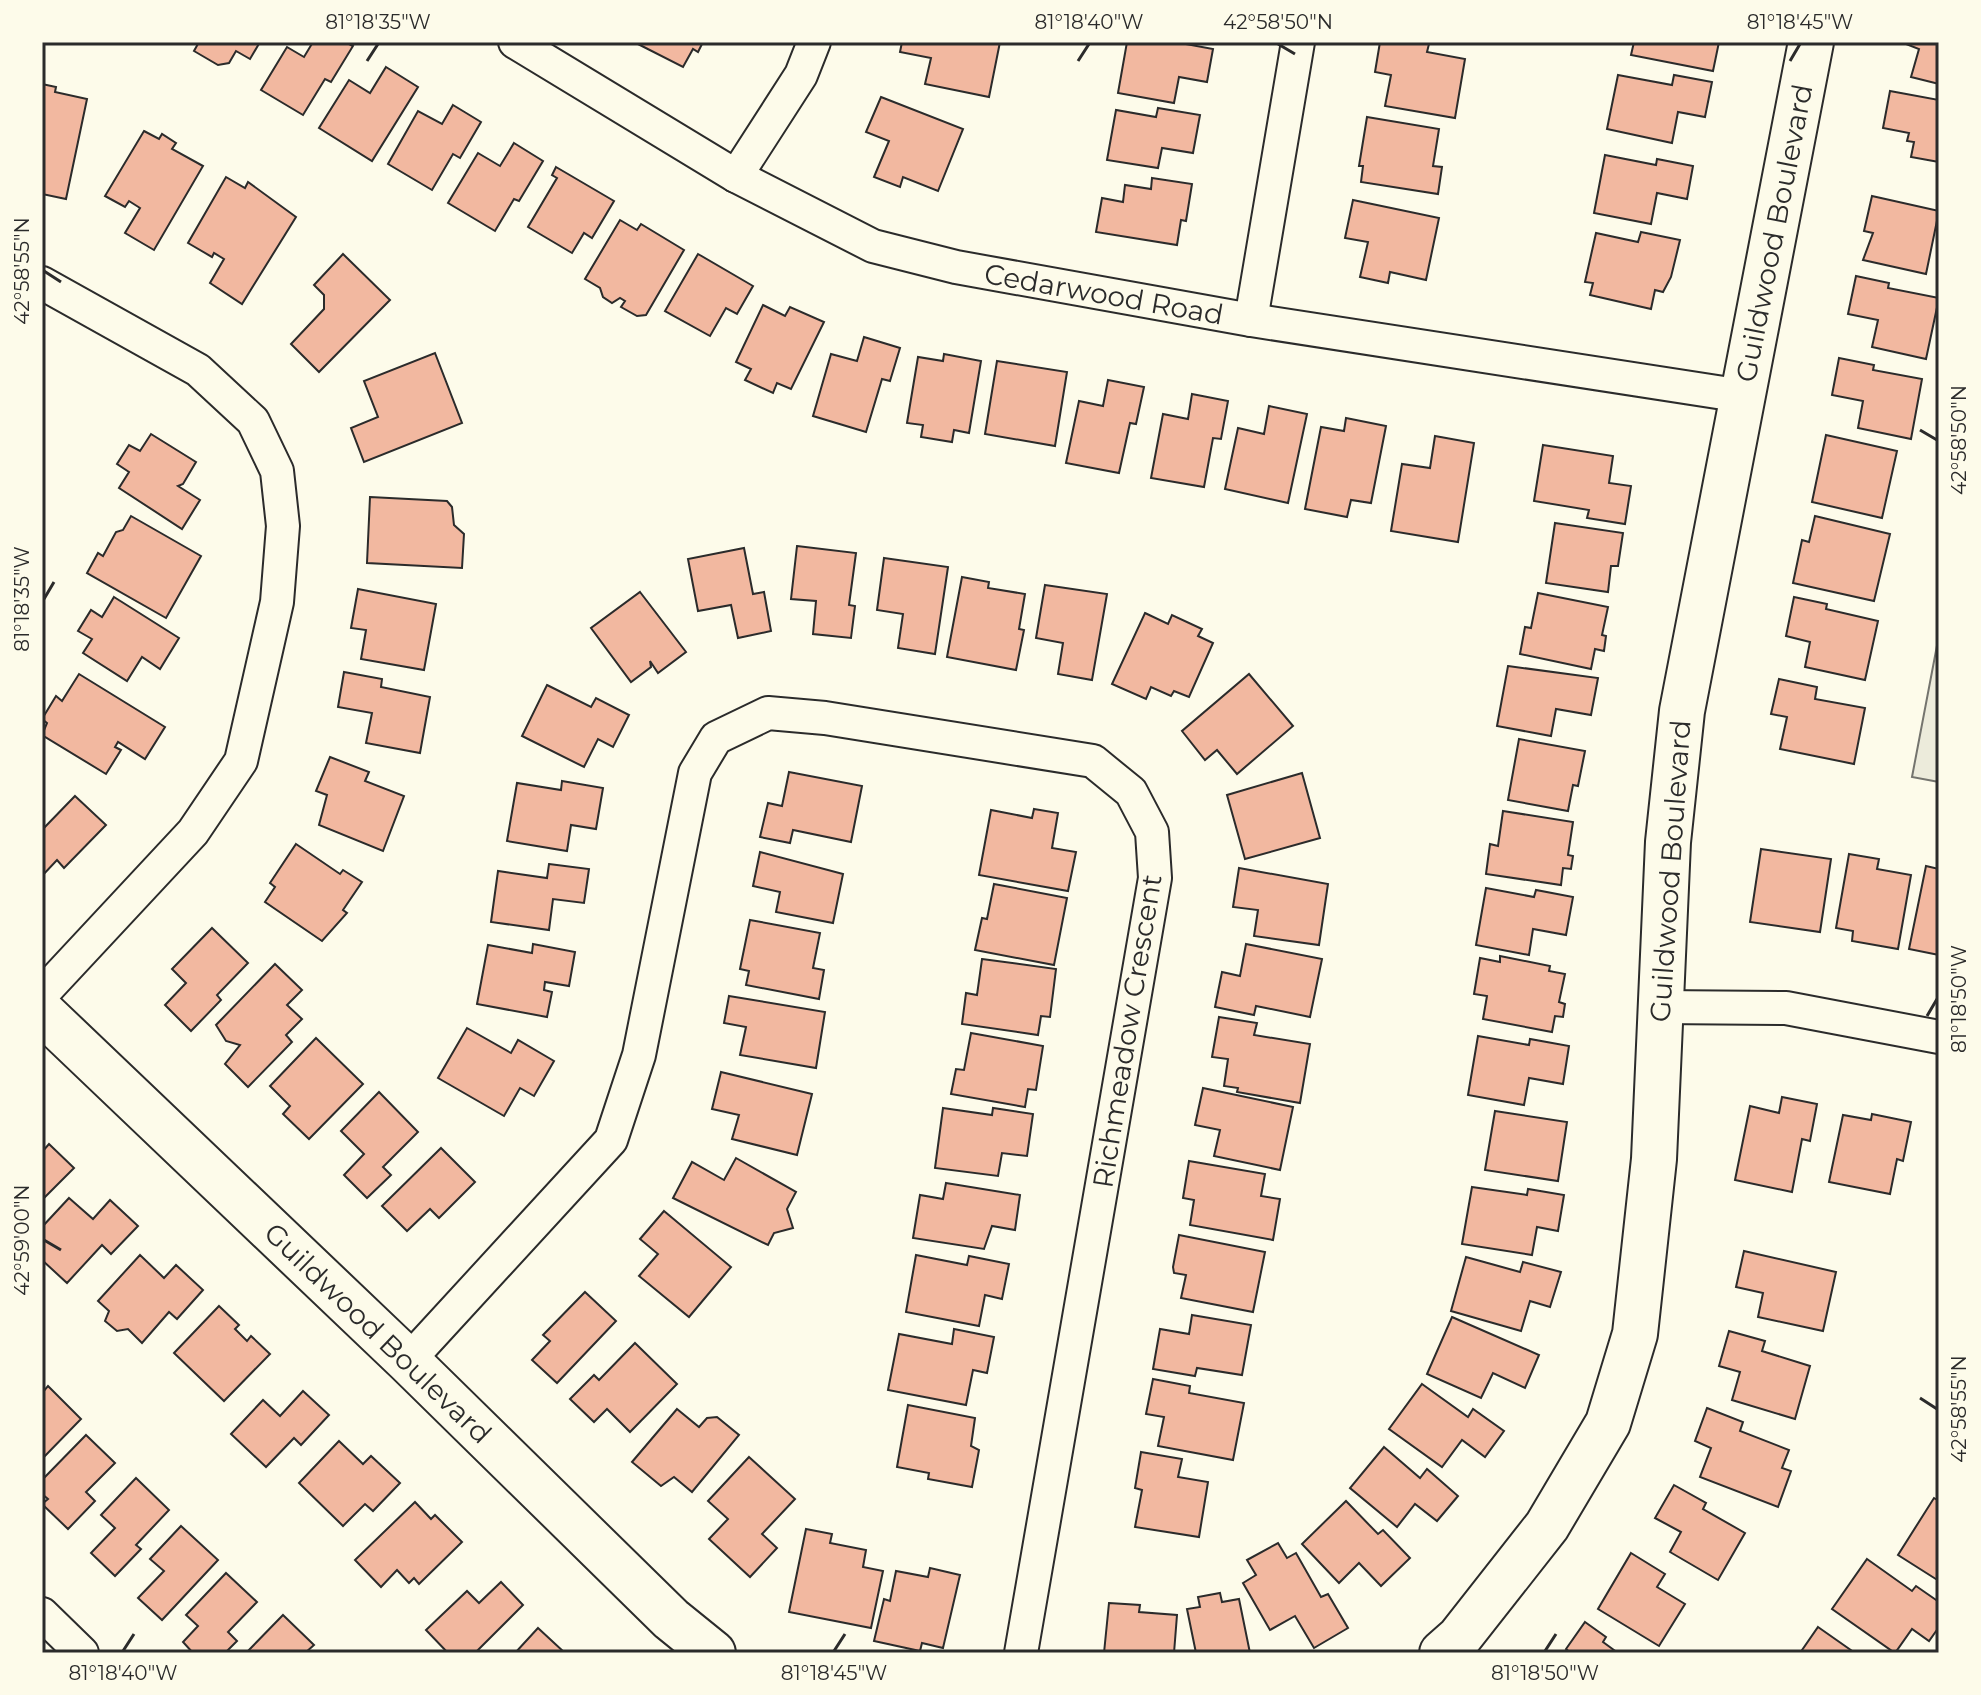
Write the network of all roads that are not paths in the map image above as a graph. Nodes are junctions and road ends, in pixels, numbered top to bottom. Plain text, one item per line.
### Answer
1 (515, 42) edge
2 (814, 42) edge
3 (1298, 42) edge
4 (1811, 42) edge
5 (736, 176) junction
6 (42, 283) edge
7 (1251, 320) junction
8 (1743, 396) junction
9 (42, 994) edge
10 (1658, 1007) junction
11 (42, 1012) edge
12 (1939, 1037) edge
13 (408, 1361) junction
14 (42, 1614) edge
15 (82, 1653) edge
16 (713, 1653) edge
17 (1021, 1653) edge
18 (1442, 1653) edge

1 - 5 street, Cedarwood Road
2 - 5 street
3 - 7 street
4 - 8 street, Guildwood Boulevard
5 - 7 street, Cedarwood Road
6 - 9 street
7 - 8 street, Cedarwood Road
8 - 10 street, Guildwood Boulevard
10 - 12 street
10 - 18 street, Guildwood Boulevard
11 - 13 street, Guildwood Boulevard
13 - 16 street, Guildwood Boulevard
13 - 17 street, Richmeadow Crescent
14 - 15 street

